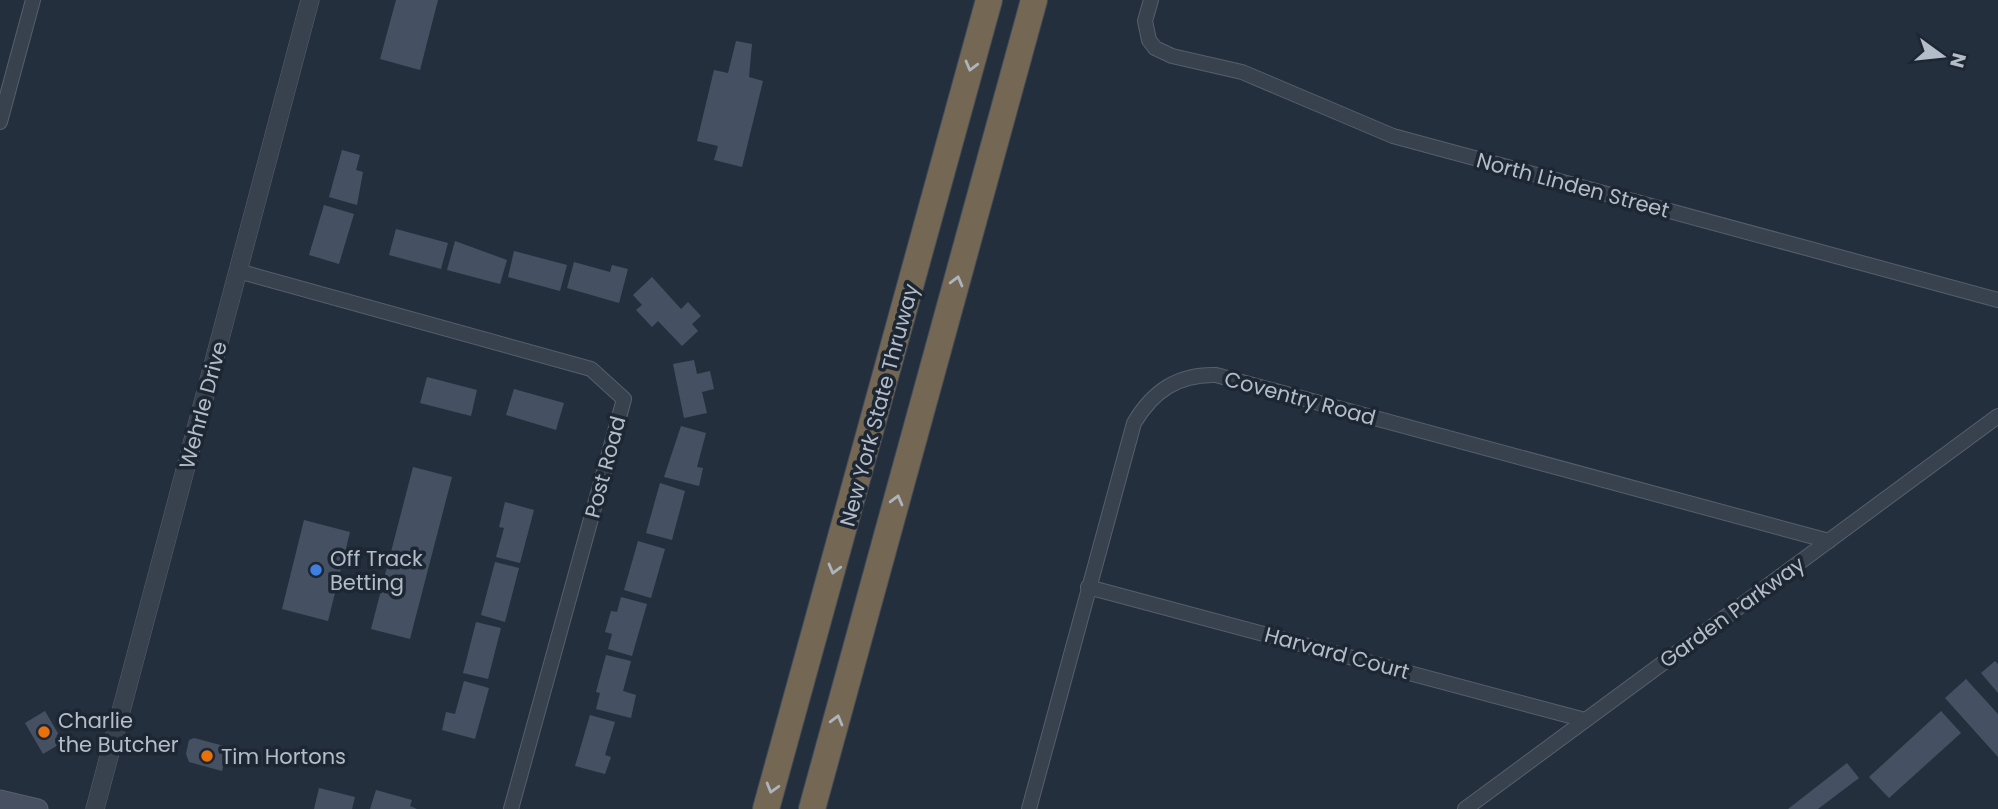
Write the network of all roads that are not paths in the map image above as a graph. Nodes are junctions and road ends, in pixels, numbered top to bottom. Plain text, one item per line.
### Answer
1 (33, 0) edge
2 (310, 0) edge
3 (989, 0) edge
4 (1034, 0) edge
5 (1151, 0) edge
6 (0, 122) edge
7 (238, 271) junction
8 (1998, 300) edge
9 (1998, 416) edge
10 (1829, 541) junction
11 (1088, 587) junction
12 (1585, 720) junction
13 (0, 800) edge
14 (38, 809) edge
15 (95, 809) edge
16 (511, 809) edge
17 (766, 809) edge
18 (812, 809) edge
19 (1029, 809) edge
20 (1465, 809) edge

1 - 6 street
2 - 7 street, Wehrle Drive
3 -> 17 highway, New York State Thruway
18 -> 4 highway, New York State Thruway
5 - 8 street, North Linden Street
7 - 15 street, Wehrle Drive
7 - 16 street, Post Road
9 - 10 street, Garden Parkway
10 - 11 street, Coventry Road
10 - 12 street, Garden Parkway
11 - 12 street, Harvard Court
11 - 19 street, Coventry Road
12 - 20 street, Garden Parkway
13 - 14 main road

